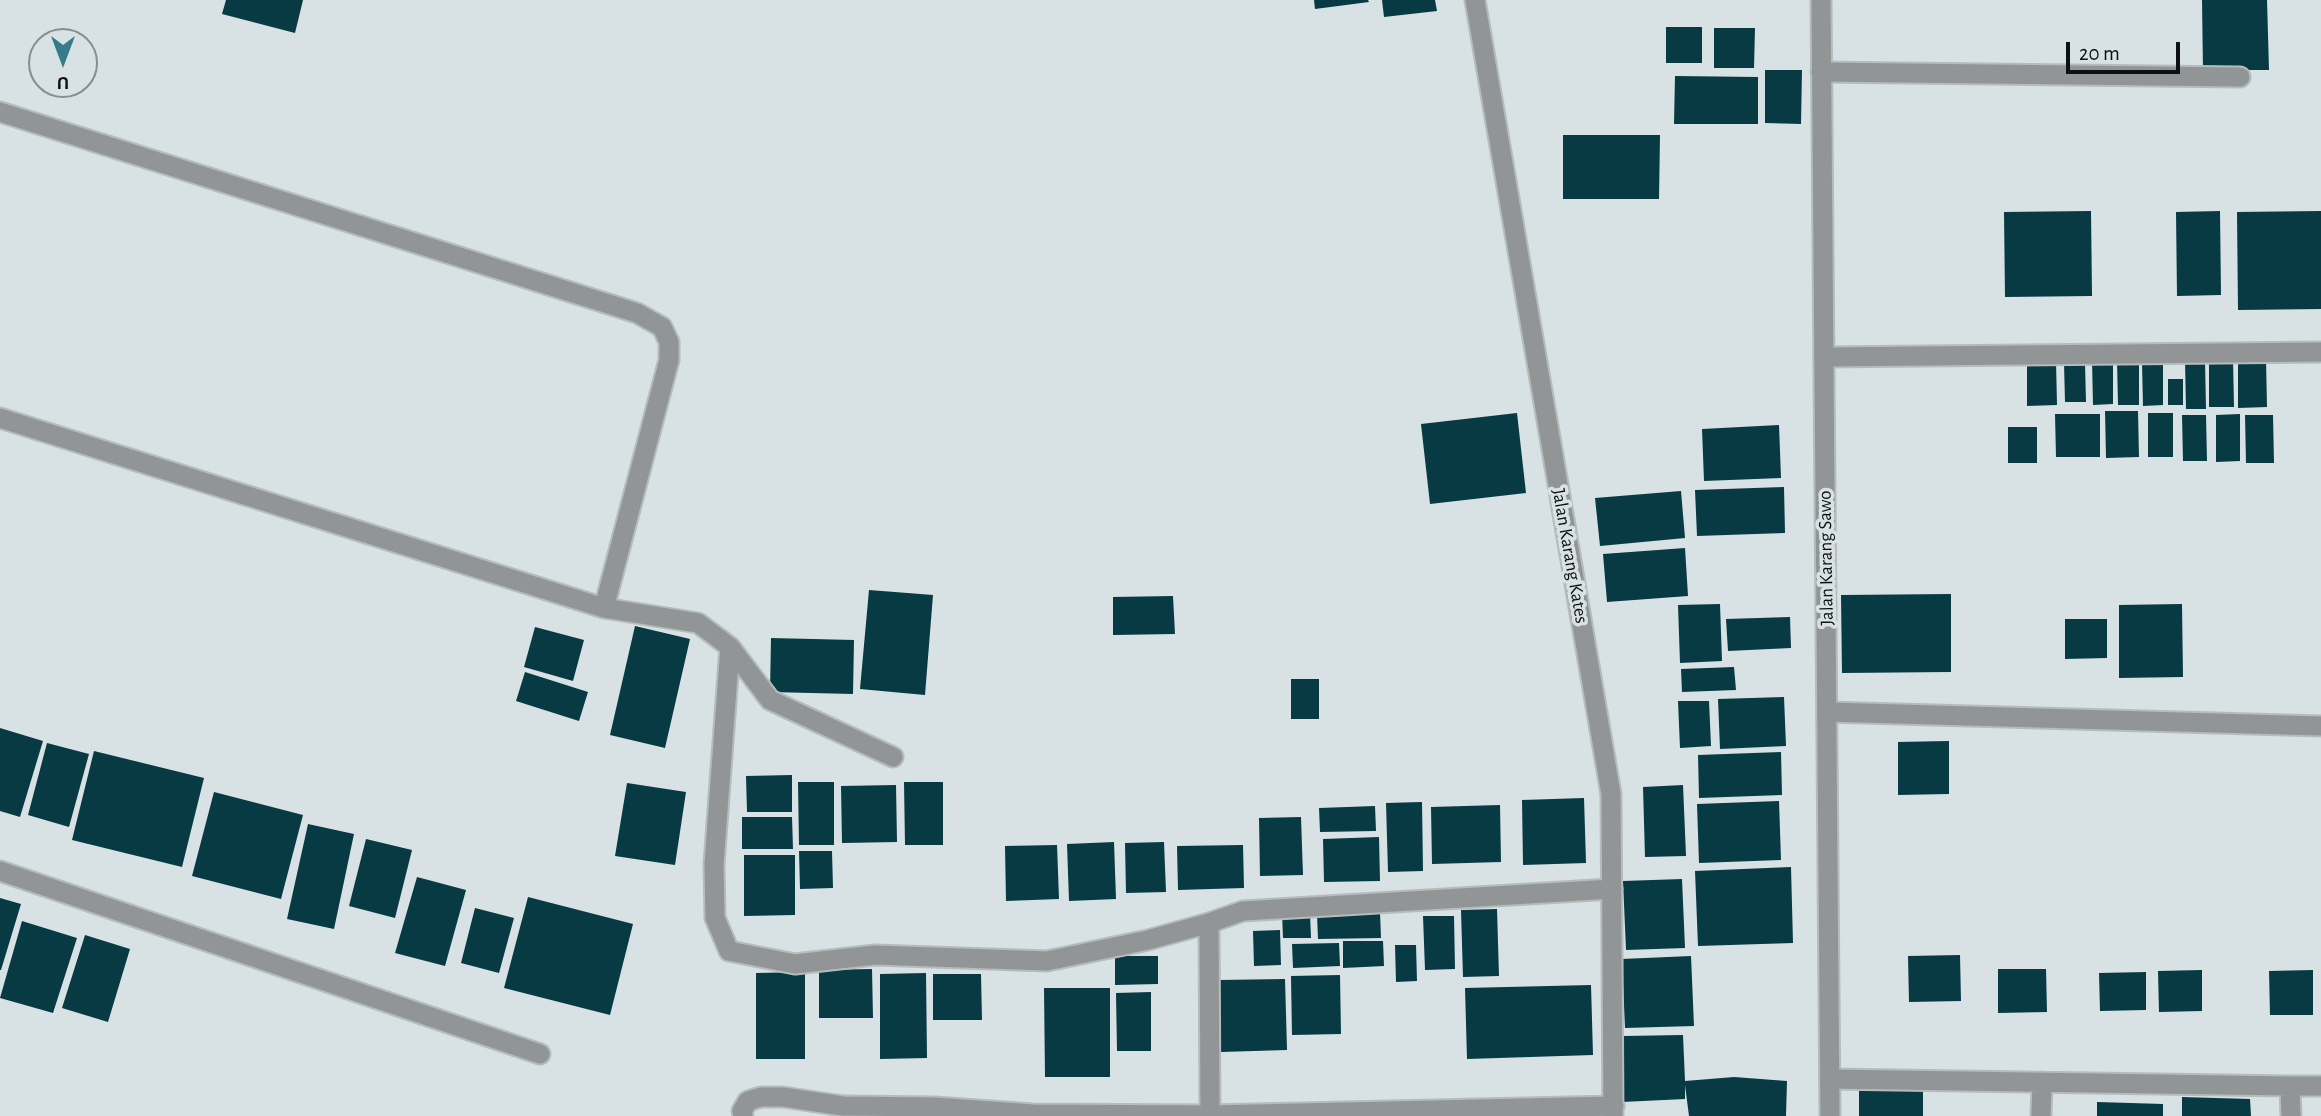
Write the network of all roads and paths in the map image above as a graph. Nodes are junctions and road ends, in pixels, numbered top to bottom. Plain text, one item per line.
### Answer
1 (1475, 0) edge
2 (1821, 0) edge
3 (1821, 72) junction
4 (2240, 77) dead end
5 (0, 112) edge
6 (2321, 352) edge
7 (1824, 357) junction
8 (0, 418) edge
9 (604, 608) junction
10 (730, 647) junction
11 (1828, 712) junction
12 (2321, 726) edge
13 (893, 757) dead end
14 (0, 871) edge
15 (1612, 889) junction
16 (1209, 923) junction
17 (540, 1054) dead end
18 (1830, 1079) junction
19 (2042, 1082) junction
20 (2290, 1086) junction
21 (2321, 1086) edge
22 (1613, 1111) edge
23 (1210, 1115) edge
24 (743, 1116) edge
25 (1830, 1116) edge
26 (2041, 1116) edge
27 (2291, 1116) edge

1 - 15 street, Jalan Karang Kates
2 - 3 street, Jalan Karang Sawo
3 - 4 street
3 - 7 street, Jalan Karang Sawo
5 - 9 street
6 - 7 street
7 - 11 street, Jalan Karang Sawo
8 - 9 street
9 - 10 street
10 - 13 street
10 - 16 street
11 - 12 street
11 - 18 street, Jalan Karang Sawo
14 - 17 street
15 - 16 street
15 - 22 street, Jalan Karang Kates
16 - 23 street
18 - 19 street
18 - 25 street, Jalan Karang Sawo
19 - 20 street
19 - 26 street
20 - 21 street
20 - 27 street
22 - 23 street
23 - 24 street

